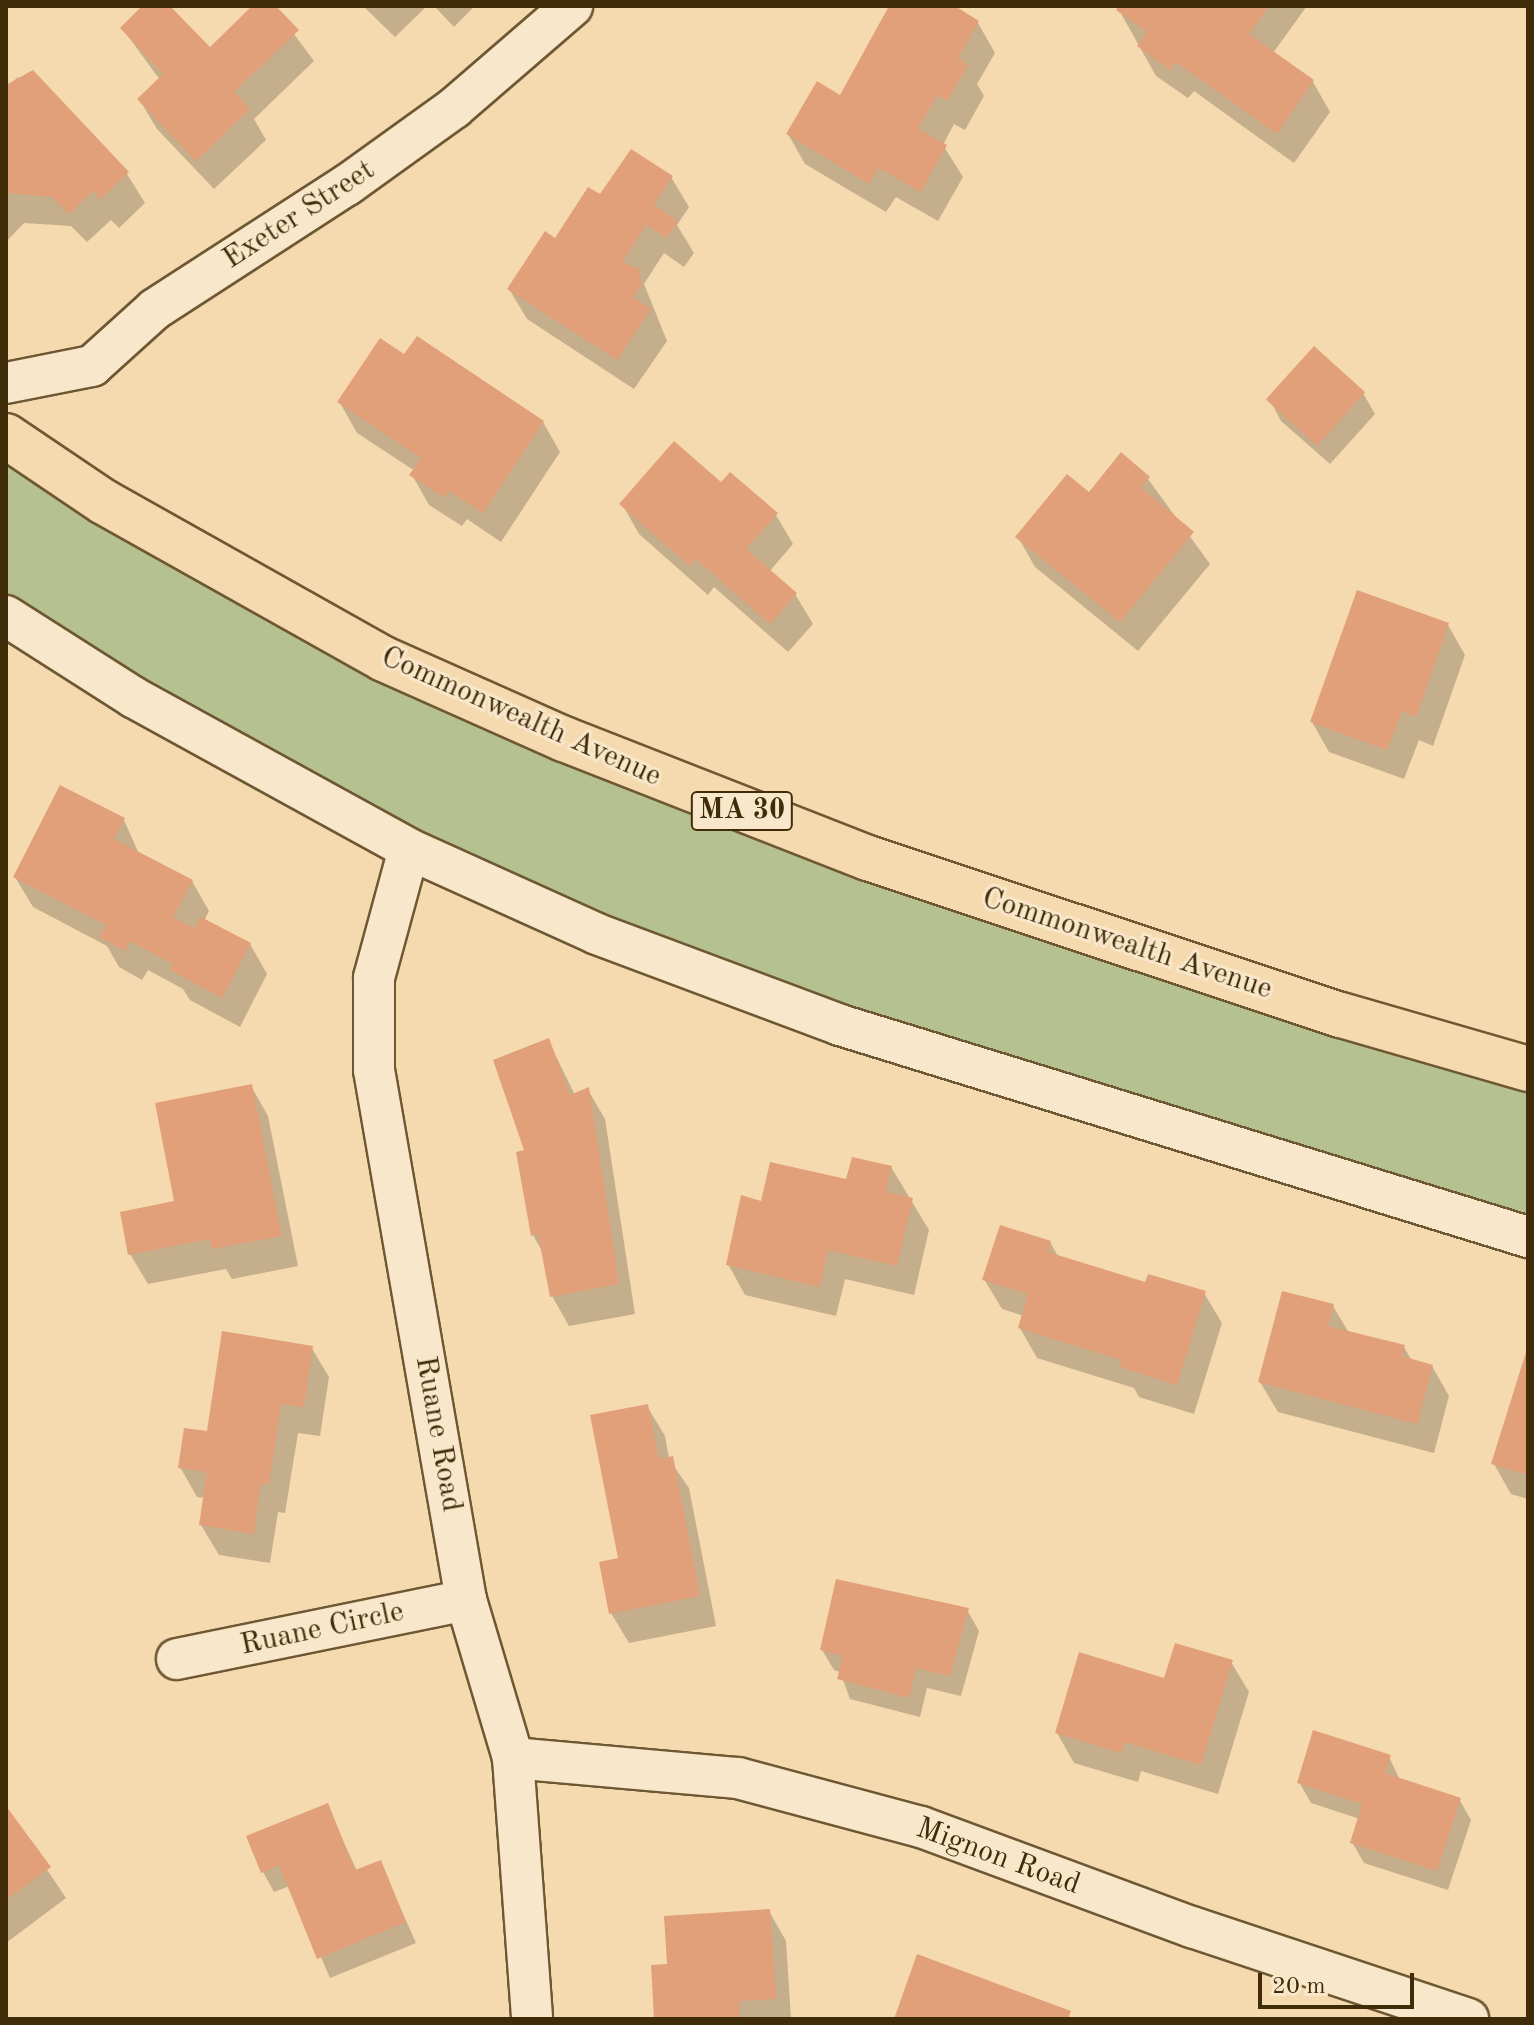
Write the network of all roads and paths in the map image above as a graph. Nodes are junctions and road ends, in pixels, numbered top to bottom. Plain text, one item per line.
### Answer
1 (572, 6) edge
2 (6, 383) edge
3 (6, 436) edge
4 (6, 616) edge
5 (409, 849) junction
6 (1528, 1069) edge
7 (1528, 1237) edge
8 (466, 1600) junction
9 (177, 1659) dead end
10 (513, 1758) junction
11 (532, 2019) edge
12 (1468, 2019) edge

1 - 2 street, Exeter Street
3 - 6 main road, Commonwealth Avenue / MA 30
4 - 5 street
5 - 7 street
5 - 8 street, Ruane Road
8 - 9 street, Ruane Circle
8 - 10 street, Ruane Road
10 - 11 street, Ruane Road
10 - 12 street, Mignon Road

